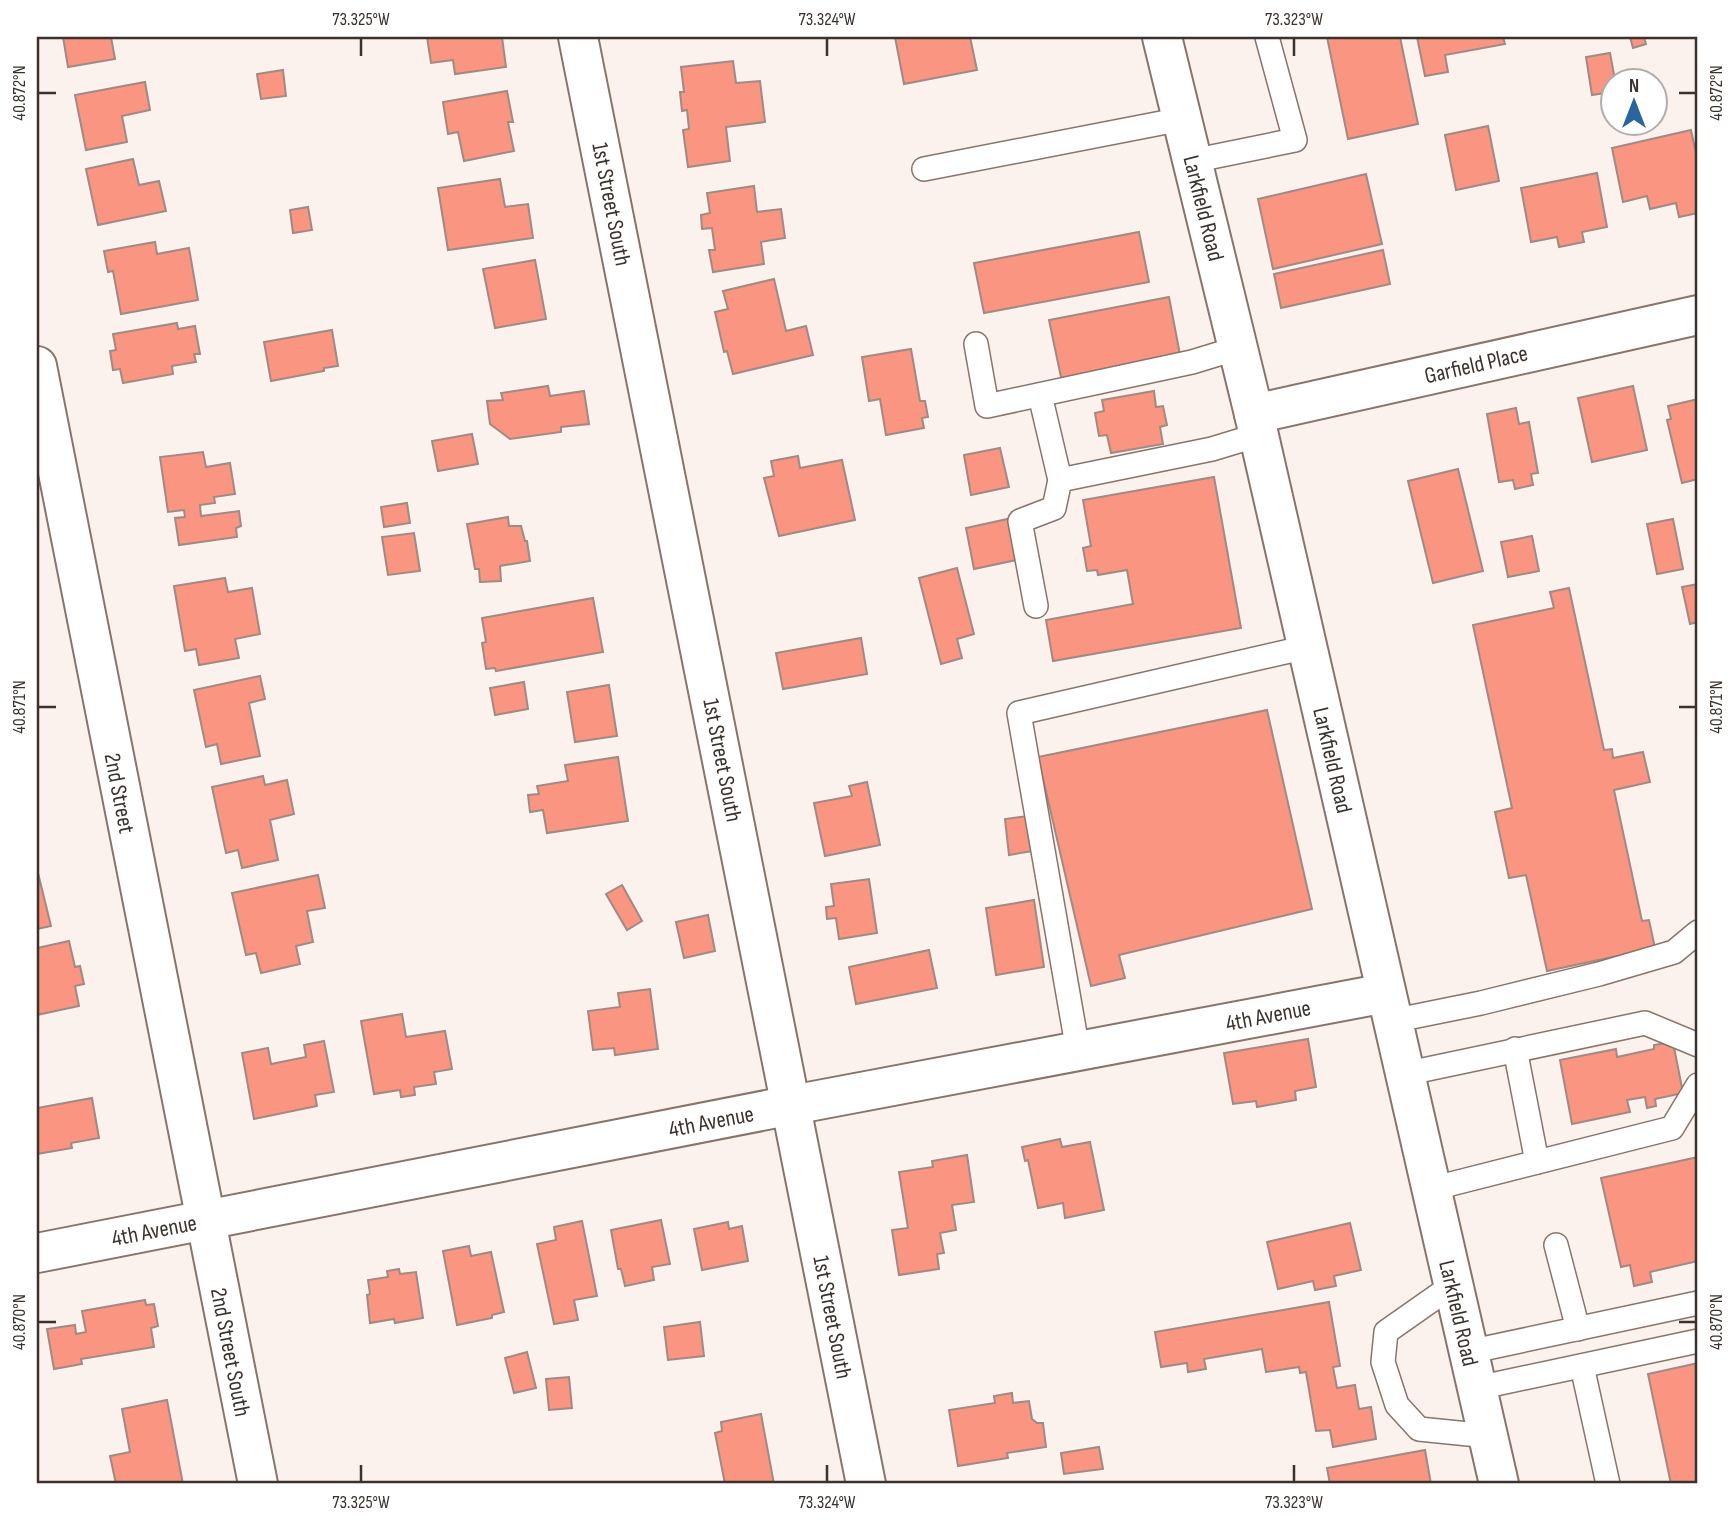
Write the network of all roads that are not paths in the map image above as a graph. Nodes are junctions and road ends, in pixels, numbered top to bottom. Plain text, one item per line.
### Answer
1 (578, 37) edge
2 (1162, 37) edge
3 (1267, 37) edge
4 (1182, 119) junction
5 (1192, 161) junction
6 (923, 169) dead end
7 (1698, 315) edge
8 (976, 344) dead end
9 (1238, 348) junction
10 (37, 366) edge
11 (1040, 395) junction
12 (1256, 424) junction
13 (1060, 480) junction
14 (1036, 606) dead end
15 (1307, 647) junction
16 (1698, 932) edge
17 (1389, 1007) junction
18 (1698, 1045) edge
19 (1515, 1049) junction
20 (1078, 1051) junction
21 (1405, 1074) junction
22 (1698, 1085) edge
23 (792, 1105) junction
24 (1537, 1162) junction
25 (1431, 1189) junction
26 (204, 1220) junction
27 (1556, 1245) dead end
28 (37, 1253) edge
29 (1453, 1285) junction
30 (1698, 1303) edge
31 (1577, 1329) junction
32 (1698, 1341) edge
33 (1582, 1366) junction
34 (1473, 1370) junction
35 (1488, 1436) junction
36 (258, 1484) edge
37 (866, 1484) edge
38 (1499, 1484) edge
39 (1608, 1484) edge

1 - 23 street, 1st Street South
2 - 4 street, Larkfield Road
3 - 5 lane
4 - 5 street, Larkfield Road
4 - 6 lane
5 - 9 street, Larkfield Road
7 - 12 street, Garfield Place
8 - 11 lane
9 - 11 lane
9 - 12 street, Larkfield Road
10 - 26 street, 2nd Street
11 - 13 lane
12 - 13 lane
12 - 15 street, Larkfield Road
13 - 14 lane
15 - 17 street, Larkfield Road
15 - 20 lane
16 - 17 lane
17 - 20 street, 4th Avenue
17 - 21 street, Larkfield Road
18 - 19 lane
19 - 21 lane
19 - 24 lane
20 - 23 street, 4th Avenue
21 - 25 street, Larkfield Road
22 - 24 lane
23 - 26 street, 4th Avenue
23 - 37 street, 1st Street South
24 - 25 lane
25 - 29 street, Larkfield Road
26 - 28 street, 4th Avenue
26 - 36 street, 2nd Street South
27 - 31 lane
29 - 34 street, Larkfield Road
29 - 35 lane
30 - 31 lane
31 - 34 lane
32 - 33 lane
33 - 34 lane
33 - 39 lane
34 - 35 street, Larkfield Road
35 - 38 street, Larkfield Road

